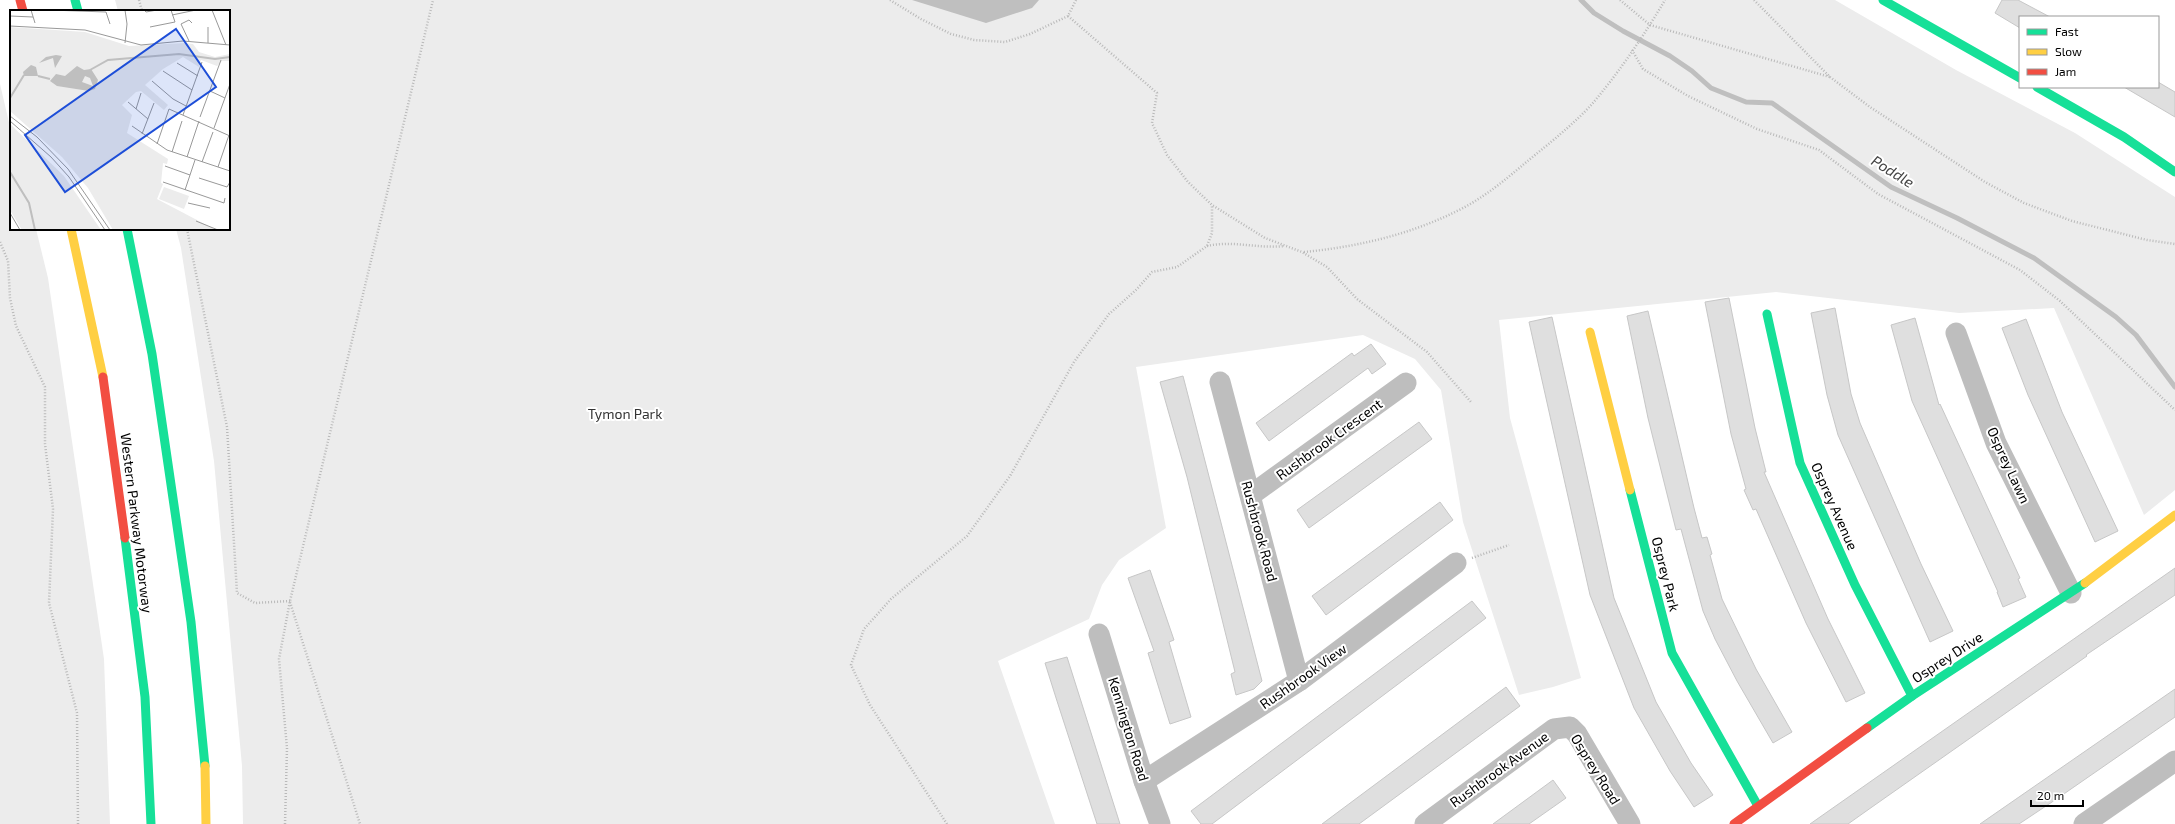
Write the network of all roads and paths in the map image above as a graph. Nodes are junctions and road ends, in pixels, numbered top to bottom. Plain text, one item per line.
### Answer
1 (20, 0) edge
2 (75, 0) edge
3 (139, 0) edge
4 (433, 0) edge
5 (890, 0) edge
6 (1076, 0) edge
7 (1620, 0) edge
8 (1664, 0) edge
9 (1754, 0) edge
10 (1883, 0) edge
11 (23, 10) edge
12 (78, 10) edge
13 (142, 10) edge
14 (1068, 16) junction
15 (1650, 25) junction
16 (1632, 50) junction
17 (1830, 77) junction
18 (2019, 77) edge
19 (2038, 88) edge
20 (2175, 172) edge
21 (1212, 205) junction
22 (71, 230) edge
23 (127, 230) edge
24 (188, 230) edge
25 (0, 242) edge
26 (2175, 244) edge
27 (1207, 246) junction
28 (1285, 246) junction
29 (1302, 252) junction
30 (1766, 314) dead end
31 (1590, 332) dead end
32 (1956, 333) dead end
33 (1220, 382) dead end
34 (1406, 383) dead end
35 (1471, 402) dead end
36 (2175, 410) edge
37 (1251, 495) junction
38 (2175, 515) edge
39 (1510, 544) dead end
40 (1463, 561) joint
41 (2070, 593) junction
42 (290, 601) junction
43 (1099, 634) dead end
44 (1300, 681) junction
45 (1912, 696) junction
46 (1554, 729) joint
47 (2175, 761) edge
48 (1144, 781) junction
49 (1758, 806) junction
50 (78, 824) edge
51 (151, 824) edge
52 (206, 824) edge
53 (285, 824) edge
54 (360, 824) edge
55 (947, 824) edge
56 (1160, 824) edge
57 (1425, 824) edge
58 (1630, 824) edge
59 (1734, 824) edge
60 (2085, 824) edge

1 - 11 main road
2 - 12 main road
3 - 13 path
4 - 42 path
5 - 14 path
6 - 14 path
7 - 15 path
8 - 15 path
9 - 17 path
10 - 18 main road
14 - 21 path
15 - 16 path
15 - 17 path
16 - 29 path
16 - 36 path
17 - 26 path
19 - 20 main road
21 - 27 path
21 - 28 path
22 - 51 main road, Western Parkway Motorway
23 - 52 main road
24 - 42 path
25 - 50 path
27 - 28 path
27 - 55 path
28 - 29 path
29 - 35 path
30 - 45 main road, Osprey Avenue
31 - 49 main road, Osprey Park
32 - 41 street, Osprey Lawn
33 - 37 street, Rushbrook Road
34 - 37 street, Rushbrook Crescent
37 - 44 street, Rushbrook Road
38 - 41 main road, Osprey Drive
39 - 40 path
40 - 44 street, Rushbrook View
41 - 45 main road, Osprey Drive
42 - 53 path
42 - 54 path
43 - 48 street, Kennington Road
44 - 48 street, Rushbrook View
45 - 49 main road, Osprey Drive
46 - 57 street, Rushbrook Avenue
46 - 58 street, Osprey Road
47 - 60 street
48 - 56 street, Kennington Road
49 - 59 main road, Osprey Drive

